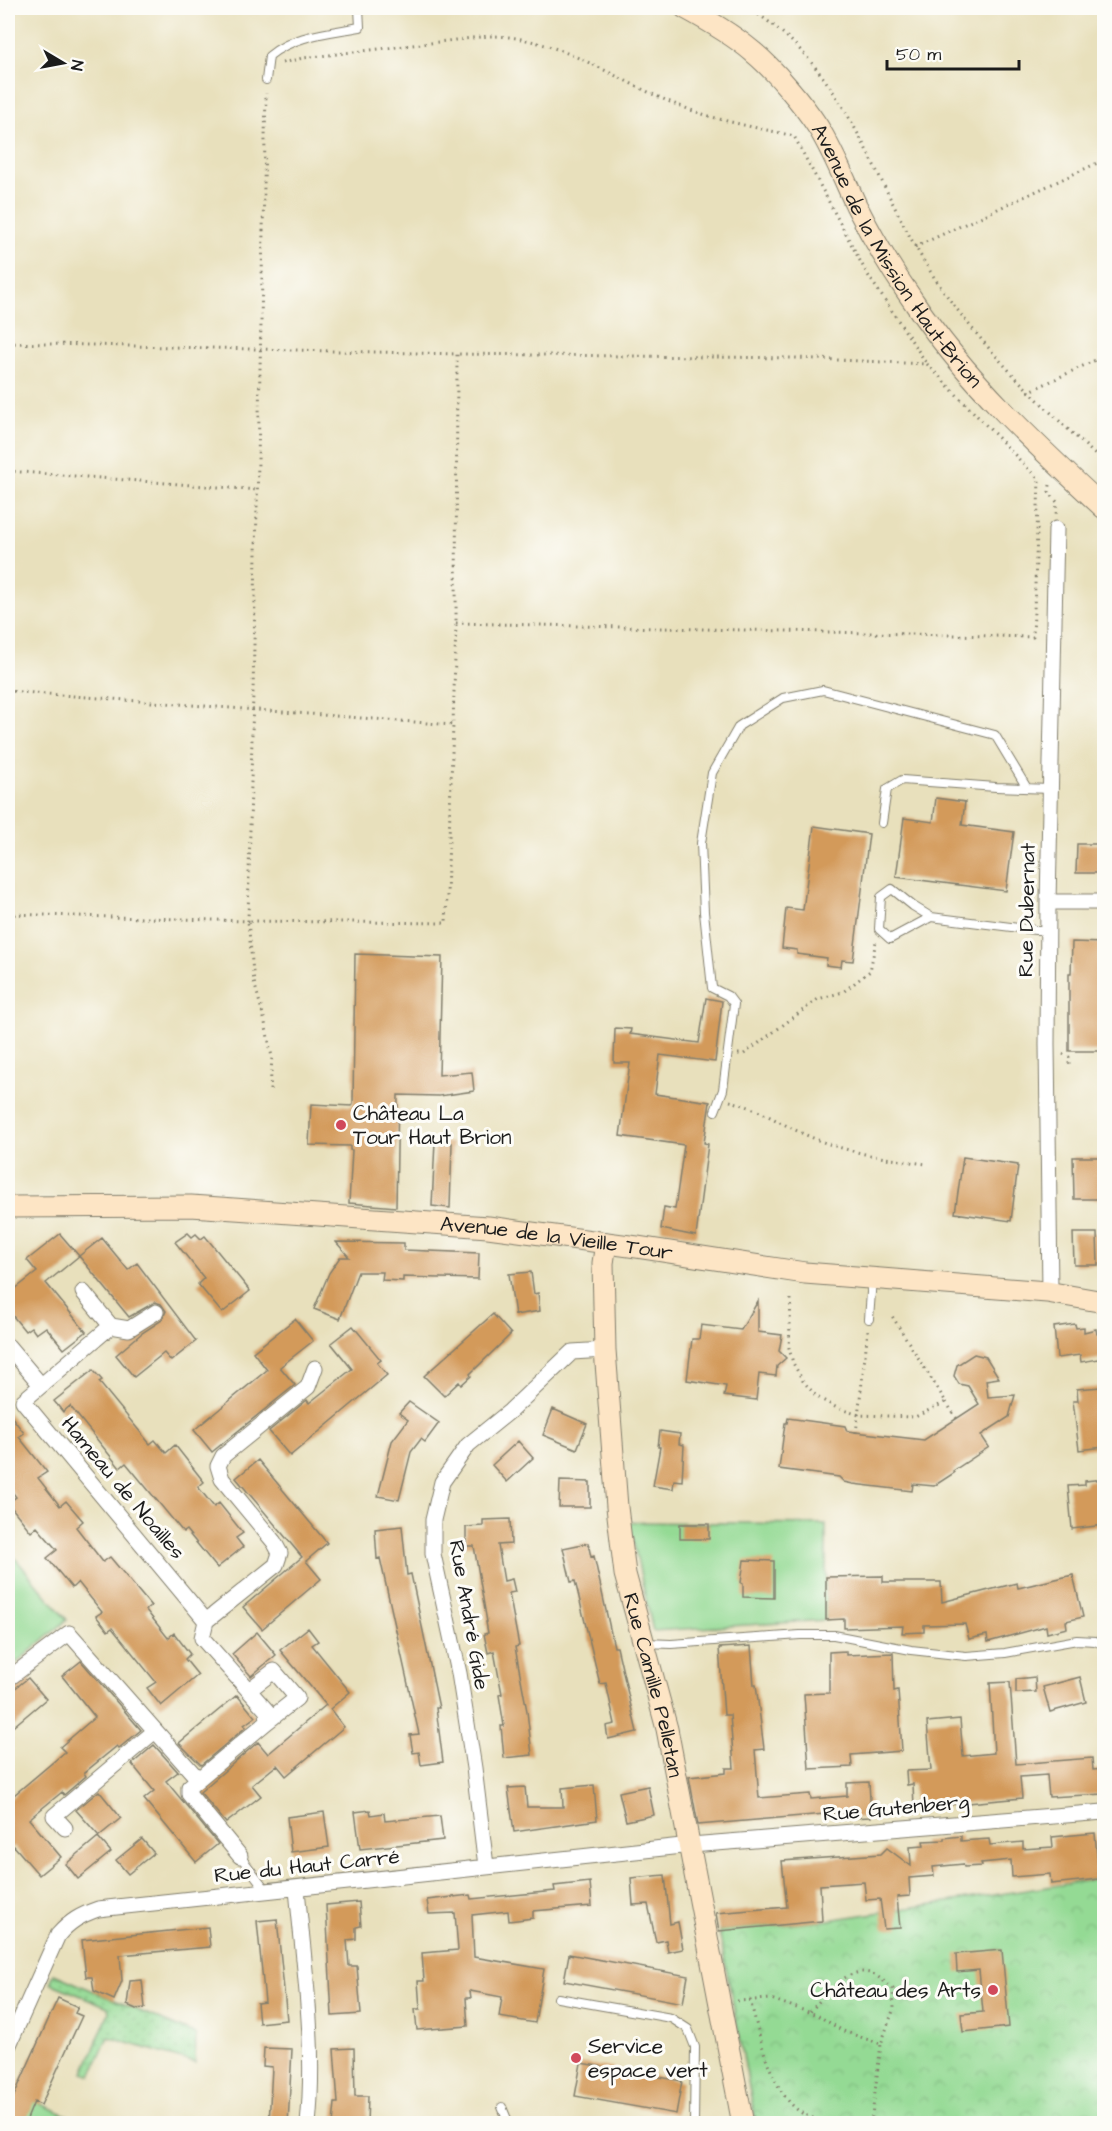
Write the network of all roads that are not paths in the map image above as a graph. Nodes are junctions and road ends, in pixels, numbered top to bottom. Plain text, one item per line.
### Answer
1 (359, 8) edge
2 (685, 8) edge
3 (266, 80) road end
4 (1104, 508) edge
5 (1056, 528) road end
6 (1027, 788) junction
7 (1050, 789) junction
8 (882, 823) dead end
9 (1048, 902) junction
10 (1104, 902) edge
11 (932, 917) junction
12 (1048, 930) junction
13 (715, 1112) dead end
14 (8, 1207) edge
15 (606, 1242) junction
16 (872, 1278) junction
17 (83, 1292) dead end
18 (1050, 1292) junction
19 (1104, 1302) edge
20 (156, 1311) dead end
21 (869, 1319) road end
22 (111, 1326) junction
23 (605, 1350) junction
24 (10, 1355) edge
25 (315, 1368) dead end
26 (40, 1384) junction
27 (206, 1621) junction
28 (644, 1642) junction
29 (1104, 1644) edge
30 (8, 1679) edge
31 (249, 1690) junction
32 (268, 1721) junction
33 (155, 1731) junction
34 (198, 1779) junction
35 (1104, 1812) edge
36 (65, 1828) dead end
37 (691, 1845) junction
38 (240, 1856) joint
39 (486, 1866) junction
40 (297, 1888) junction
41 (267, 1892) junction
42 (558, 1998) dead end
43 (8, 2047) edge
44 (502, 2108) dead end
45 (309, 2124) edge
46 (509, 2124) edge
47 (694, 2124) edge
48 (743, 2124) edge

1 - 3 lane
2 - 4 street, Avenue de la Mission Haut-Brion
5 - 7 street, Rue Dubernat
6 - 7 lane
6 - 8 lane
6 - 13 lane
7 - 9 street, Rue Dubernat
9 - 10 street
9 - 12 street, Rue Dubernat
11 - 11 lane
11 - 12 lane
12 - 18 street, Rue Dubernat
14 - 15 street, Avenue de la Vieille Tour
15 - 16 street, Avenue de la Vieille Tour
15 - 23 street, Rue Camille Pelletan
16 - 18 street, Avenue de la Vieille Tour
16 - 21 lane
17 - 22 street
18 - 19 street, Avenue de la Vieille Tour
20 - 22 street
22 - 26 street, Hameau de Noailles
23 - 28 street, Rue Camille Pelletan
23 - 39 street, Rue André Gide
24 - 26 street
25 - 27 street
26 - 27 street, Hameau de Noailles
27 - 31 street
28 - 29 lane
28 - 37 street, Rue Camille Pelletan
30 - 33 street
31 - 32 street
31 - 32 street
32 - 34 street
33 - 34 street
33 - 36 street
34 - 38 street
35 - 37 street, Rue Gutenberg
37 - 39 street, Rue du Haut Carré
37 - 48 street, Rue Camille Pelletan
38 - 41 lane
39 - 40 street, Rue du Haut Carré
40 - 41 street, Rue du Haut Carré
40 - 45 street
41 - 43 street, Rue du Haut Carré
42 - 47 lane
44 - 46 lane

